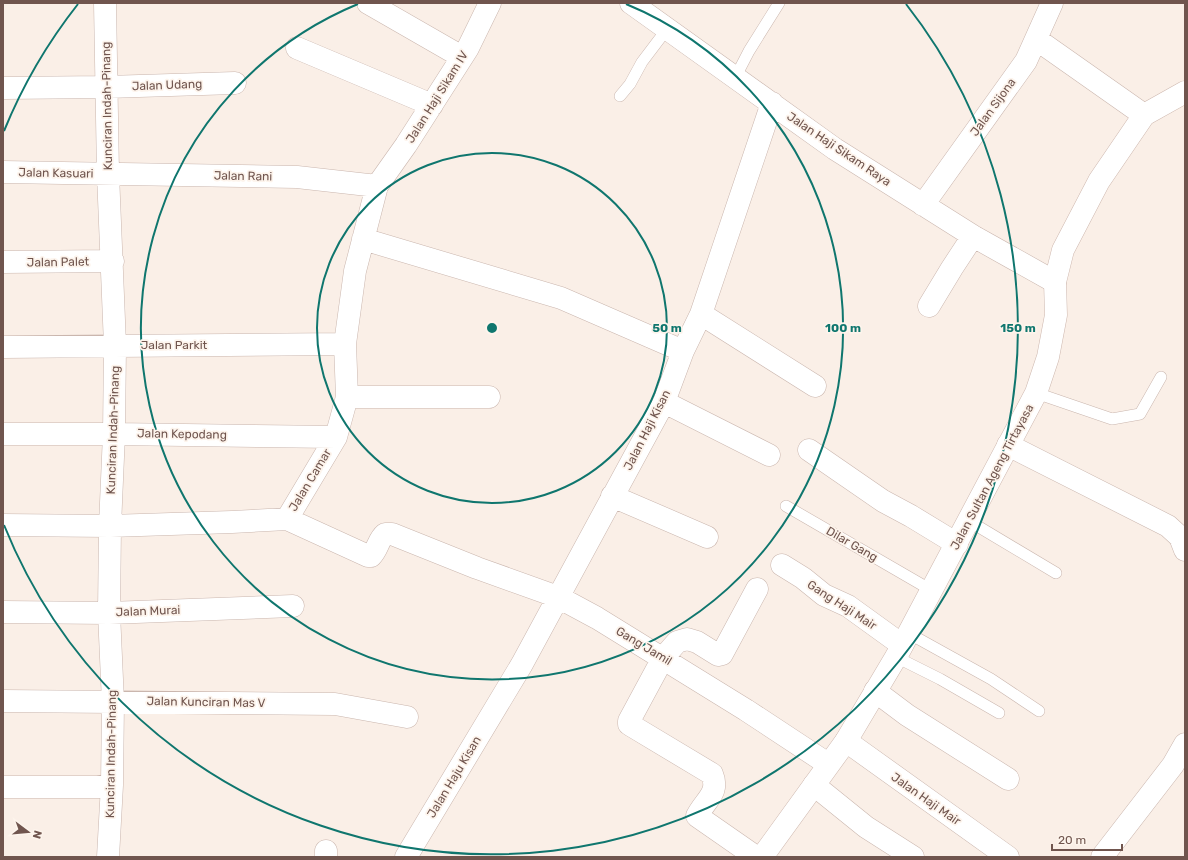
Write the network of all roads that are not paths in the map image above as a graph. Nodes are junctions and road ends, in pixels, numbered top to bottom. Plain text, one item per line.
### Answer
1 (105, 3) edge
2 (368, 3) edge
3 (490, 3) edge
4 (631, 3) edge
5 (780, 3) edge
6 (1052, 3) edge
7 (667, 29) junction
8 (1036, 39) junction
9 (297, 48) dead end
10 (462, 57) junction
11 (735, 78) junction
12 (235, 83) dead end
13 (107, 87) junction
14 (3, 88) edge
15 (1185, 92) edge
16 (620, 96) dead end
17 (772, 103) junction
18 (432, 105) junction
19 (1144, 115) junction
20 (3, 172) edge
21 (108, 174) junction
22 (377, 186) junction
23 (923, 205) junction
24 (973, 236) junction
25 (363, 239) junction
26 (113, 261) junction
27 (3, 262) edge
28 (1055, 282) junction
29 (929, 306) dead end
30 (701, 314) junction
31 (345, 344) junction
32 (115, 345) junction
33 (3, 347) edge
34 (683, 351) junction
35 (1161, 377) dead end
36 (815, 386) dead end
37 (1036, 393) junction
38 (347, 397) junction
39 (490, 397) dead end
40 (664, 402) junction
41 (3, 434) edge
42 (114, 434) junction
43 (336, 437) junction
44 (1008, 445) junction
45 (809, 450) dead end
46 (768, 455) dead end
47 (612, 496) junction
48 (786, 506) dead end
49 (287, 519) junction
50 (969, 521) junction
51 (3, 525) edge
52 (110, 526) junction
53 (707, 537) dead end
54 (957, 544) junction
55 (1185, 550) edge
56 (782, 565) dead end
57 (1056, 573) dead end
58 (925, 586) junction
59 (757, 589) dead end
60 (558, 597) junction
61 (293, 606) dead end
62 (3, 612) edge
63 (109, 613) junction
64 (902, 645) junction
65 (664, 658) junction
66 (875, 691) junction
67 (502, 696) joint
68 (3, 701) edge
69 (112, 702) junction
70 (1039, 711) dead end
71 (999, 713) dead end
72 (407, 717) dead end
73 (846, 741) junction
74 (1185, 744) edge
75 (828, 764) junction
76 (1008, 779) dead end
77 (112, 785) junction
78 (814, 785) junction
79 (3, 787) edge
80 (998, 854) edge
81 (108, 857) edge
82 (406, 857) edge
83 (756, 857) edge
84 (762, 857) edge
85 (913, 857) edge
86 (1102, 857) edge

1 - 13 street, Kunciran Indah-Pinang
2 - 10 street
3 - 10 street, Jalan Haji Sikam IV
4 - 7 street, Jalan Haji Sikam Raya
5 - 11 lane
6 - 8 street, Jalan Sijona
7 - 11 street, Jalan Haji Sikam Raya
7 - 16 lane
8 - 19 street
8 - 23 street, Jalan Sijona
9 - 18 street
10 - 18 street, Jalan Haji Sikam IV
11 - 17 street, Jalan Haji Sikam Raya
12 - 13 street, Jalan Udang
13 - 14 street, Jalan Udang
13 - 21 street, Kunciran Indah-Pinang
15 - 19 street, Jalan Sultan Ageng Tirtayasa
17 - 23 street, Jalan Haji Sikam Raya
17 - 30 street, Jalan Haji Kisan
18 - 22 street, Jalan Haji Sikam IV
19 - 28 street, Jalan Sultan Ageng Tirtayasa
20 - 21 street, Jalan Kasuari
21 - 22 street, Jalan Rani
21 - 26 street, Kunciran Indah-Pinang
22 - 25 street, Jalan Camar
23 - 24 street, Jalan Haji Sikam Raya
24 - 28 street, Jalan Haji Sikam Raya
24 - 29 street
25 - 31 street, Jalan Camar
25 - 34 street
26 - 27 street, Jalan Palet
26 - 32 street, Kunciran Indah-Pinang
28 - 37 street, Jalan Sultan Ageng Tirtayasa
30 - 34 street, Jalan Haji Kisan
30 - 36 street
31 - 32 street, Jalan Parkit
31 - 38 street, Jalan Camar
32 - 33 street, Jalan Parkit
32 - 42 street, Kunciran Indah-Pinang
34 - 40 street, Jalan Haji Kisan
35 - 37 lane
37 - 44 street, Jalan Sultan Ageng Tirtayasa
38 - 39 street
38 - 43 street, Jalan Camar
40 - 46 street
40 - 47 street, Jalan Haji Kisan
41 - 42 street, Jalan Kepodang
42 - 43 street, Jalan Kepodang
42 - 52 street, Kunciran Indah-Pinang
43 - 49 street, Jalan Camar
44 - 50 street, Jalan Sultan Ageng Tirtayasa
44 - 55 street
45 - 54 street
47 - 53 street
47 - 60 street, Jalan Haji Kisan
48 - 58 lane, Dilar Gang
49 - 52 street, Jalan Camar
49 - 60 street, Gang Jamil
50 - 54 street, Jalan Sultan Ageng Tirtayasa
50 - 57 lane
51 - 52 street, Jalan Camar
52 - 63 street, Kunciran Indah-Pinang
54 - 58 street, Jalan Sultan Ageng Tirtayasa
56 - 64 street, Gang Haji Mair
58 - 64 street, Jalan Sultan Ageng Tirtayasa
59 - 65 street
60 - 65 street, Gang Jamil
60 - 67 street, Jalan Haji Kisan
61 - 63 street, Jalan Murai
62 - 63 street, Jalan Murai
63 - 69 street, Kunciran Indah-Pinang
64 - 66 street, Jalan Sultan Ageng Tirtayasa
64 - 70 lane
64 - 71 lane
65 - 75 street, Gang Jamil
65 - 83 street
66 - 73 street, Jalan Sultan Ageng Tirtayasa
66 - 76 street
67 - 82 street, Jalan Haju Kisan
68 - 69 street, Jalan Kunciran Mas V
69 - 72 street, Jalan Kunciran Mas V
69 - 77 street, Kunciran Indah-Pinang
73 - 75 street, Jalan Sultan Ageng Tirtayasa
73 - 80 street, Jalan Haji Mair
74 - 86 street
75 - 78 street, Jalan Sultan Ageng Tirtayasa
77 - 79 street
77 - 81 street, Kunciran Indah-Pinang
78 - 84 street, Jalan Sultan Ageng Tirtayasa
78 - 85 street

